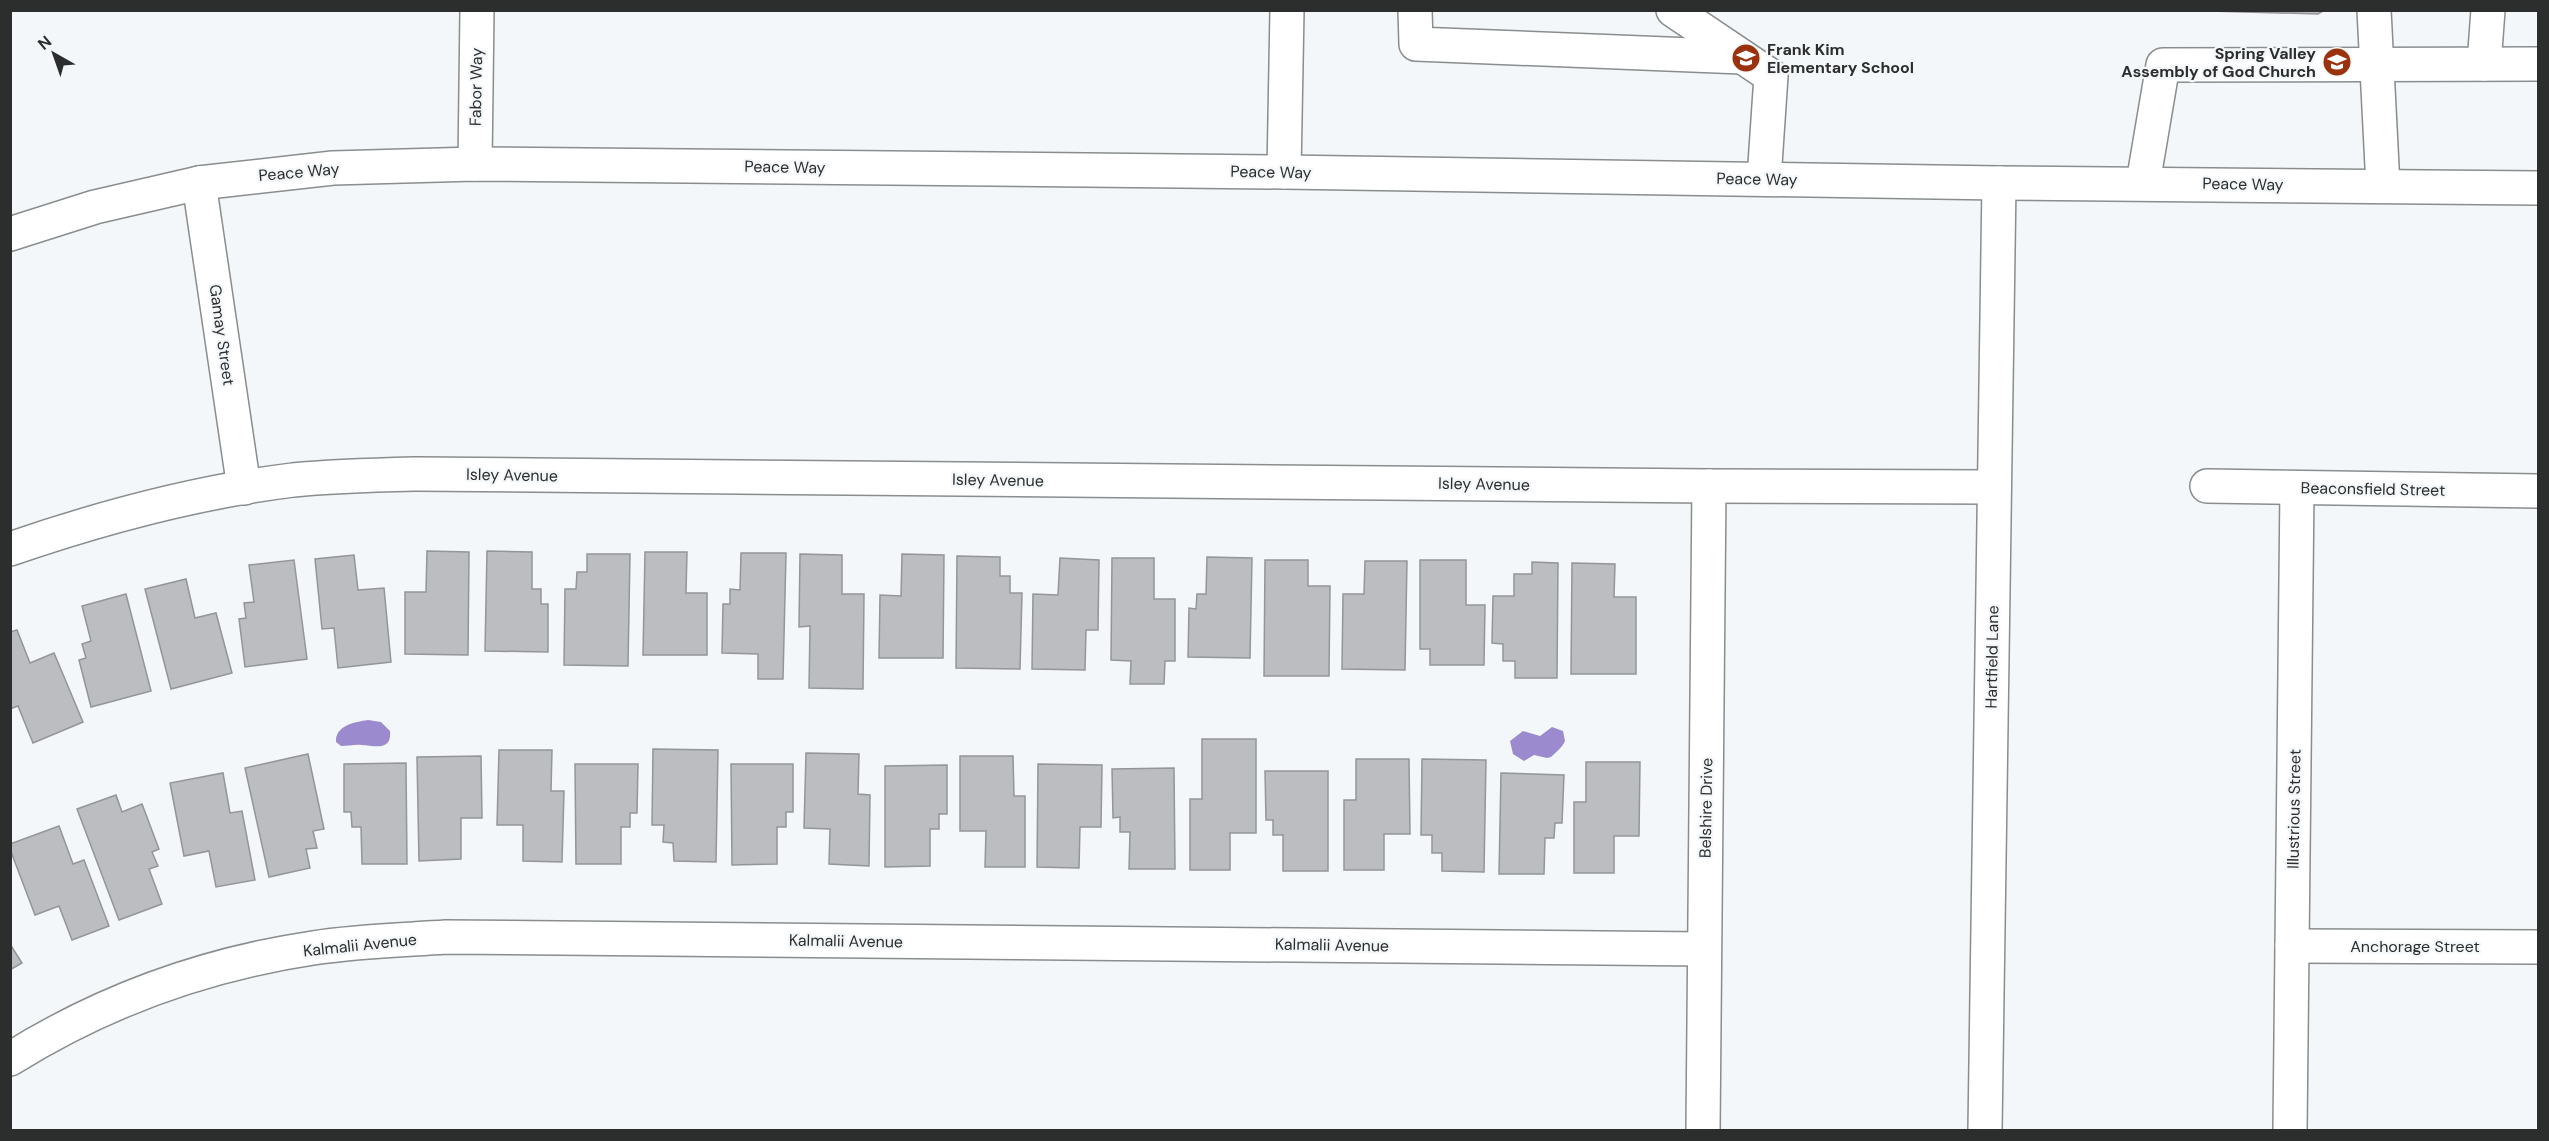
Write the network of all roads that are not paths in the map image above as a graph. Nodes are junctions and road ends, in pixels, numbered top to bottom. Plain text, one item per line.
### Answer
1 (477, 10) edge
2 (1287, 10) edge
3 (1415, 10) edge
4 (1673, 10) edge
5 (2374, 10) edge
6 (2488, 10) edge
7 (1742, 57) junction
8 (2376, 64) junction
9 (2484, 64) junction
10 (2538, 64) edge
11 (475, 164) junction
12 (1284, 172) junction
13 (1764, 179) junction
14 (199, 183) junction
15 (1999, 183) junction
16 (2143, 183) junction
17 (2383, 186) junction
18 (2538, 188) edge
19 (10, 234) edge
20 (1709, 486) junction
21 (2206, 486) dead end
22 (1994, 487) junction
23 (244, 488) junction
24 (2297, 488) junction
25 (2538, 491) edge
26 (10, 549) edge
27 (2292, 946) junction
28 (2538, 947) edge
29 (1704, 949) junction
30 (10, 1059) edge
31 (1703, 1131) edge
32 (1985, 1131) edge
33 (2290, 1131) edge

1 - 11 street, Fabor Way
2 - 12 street
3 - 7 street
4 - 7 street
5 - 8 street
6 - 9 street
7 - 13 street
8 - 9 street
8 - 16 street
8 - 17 street
9 - 10 street
11 - 12 street, Peace Way
11 - 14 street, Peace Way
12 - 13 street, Peace Way
13 - 15 street, Peace Way
14 - 19 street, Peace Way
14 - 23 street, Gamay Street
15 - 16 street, Peace Way
15 - 22 street, Hartfield Lane
16 - 17 street, Peace Way
17 - 18 street, Peace Way
20 - 22 street, Isley Avenue
20 - 23 street, Isley Avenue
20 - 29 street, Belshire Drive
21 - 24 street, Beaconsfield Street
22 - 32 street, Hartfield Lane
23 - 26 street, Isley Avenue
24 - 25 street, Beaconsfield Street
24 - 27 street, Illustrious Street
27 - 28 street, Anchorage Street
27 - 33 street, Illustrious Street
29 - 30 street, Kalmalii Avenue
29 - 31 street, Belshire Drive

